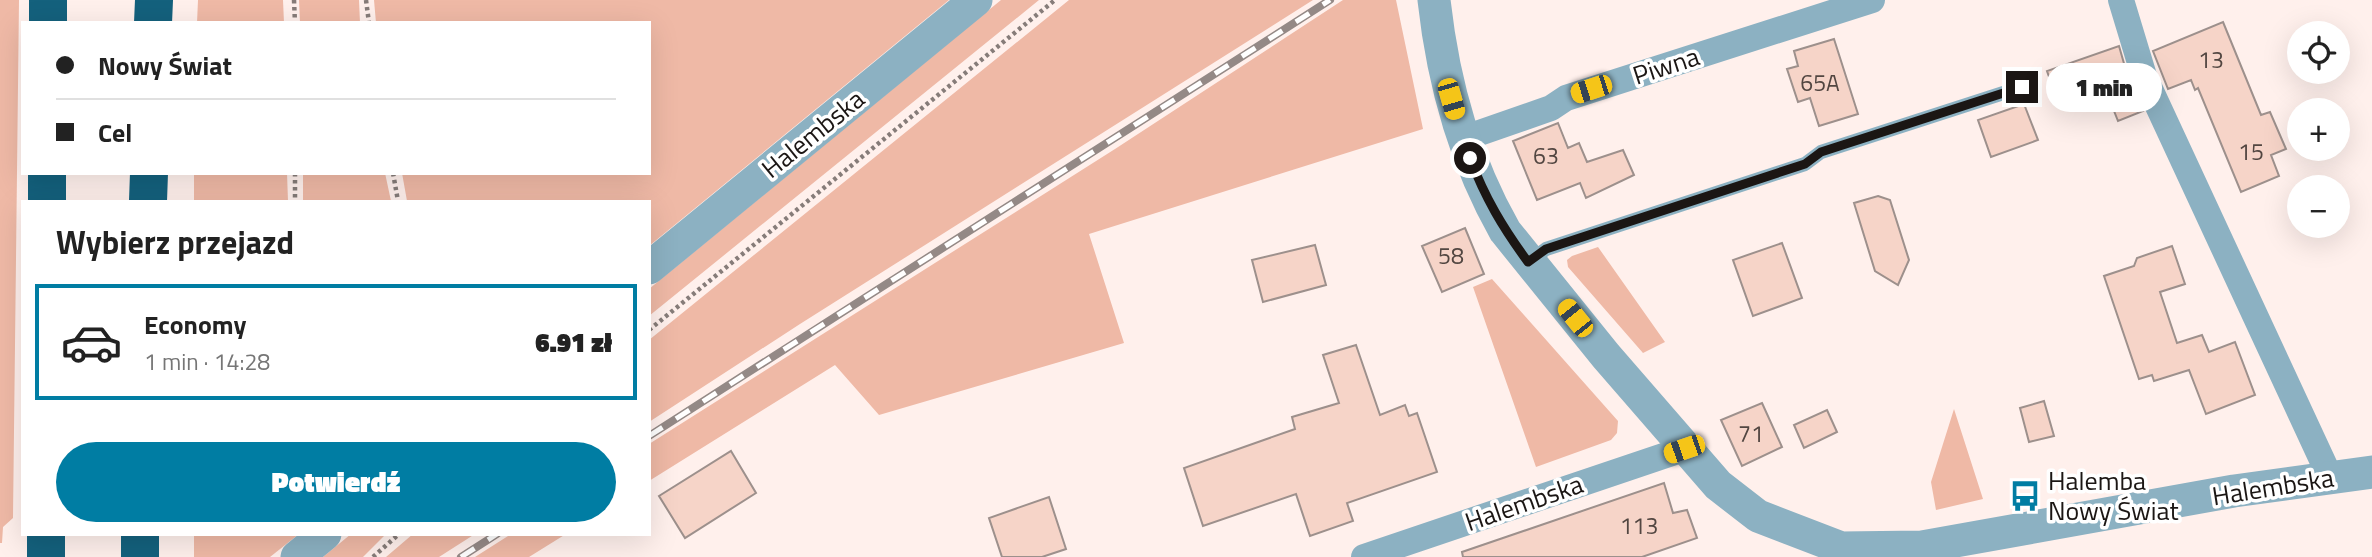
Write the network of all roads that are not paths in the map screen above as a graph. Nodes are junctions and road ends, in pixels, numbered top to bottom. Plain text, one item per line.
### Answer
1 (48, 0) edge
2 (154, 0) edge
3 (976, 0) edge
4 (1434, 0) edge
5 (1872, 0) edge
6 (2121, 0) edge
7 (48, 21) edge
8 (153, 21) edge
9 (2022, 87) dead end
10 (1462, 139) junction
11 (47, 175) edge
12 (149, 175) edge
13 (47, 200) edge
14 (148, 200) edge
15 (1528, 262) junction
16 (651, 266) edge
17 (1684, 449) junction
18 (2372, 472) edge
19 (2330, 477) junction
20 (140, 536) edge
21 (323, 536) edge
22 (1841, 552) edge
23 (140, 557) edge
24 (297, 557) edge
25 (1364, 557) edge

1 - 7 highway
2 - 8 highway
3 - 16 street, Halembska
4 - 10 street
5 - 10 street, Piwna
6 - 19 street
9 - 15 lane
10 - 15 street
11 - 13 highway
12 - 14 highway
15 - 17 street
17 - 22 street
17 - 25 street, Halembska
18 - 19 street, Halembska
19 - 22 street, Halembska
20 - 23 highway
21 - 24 street

